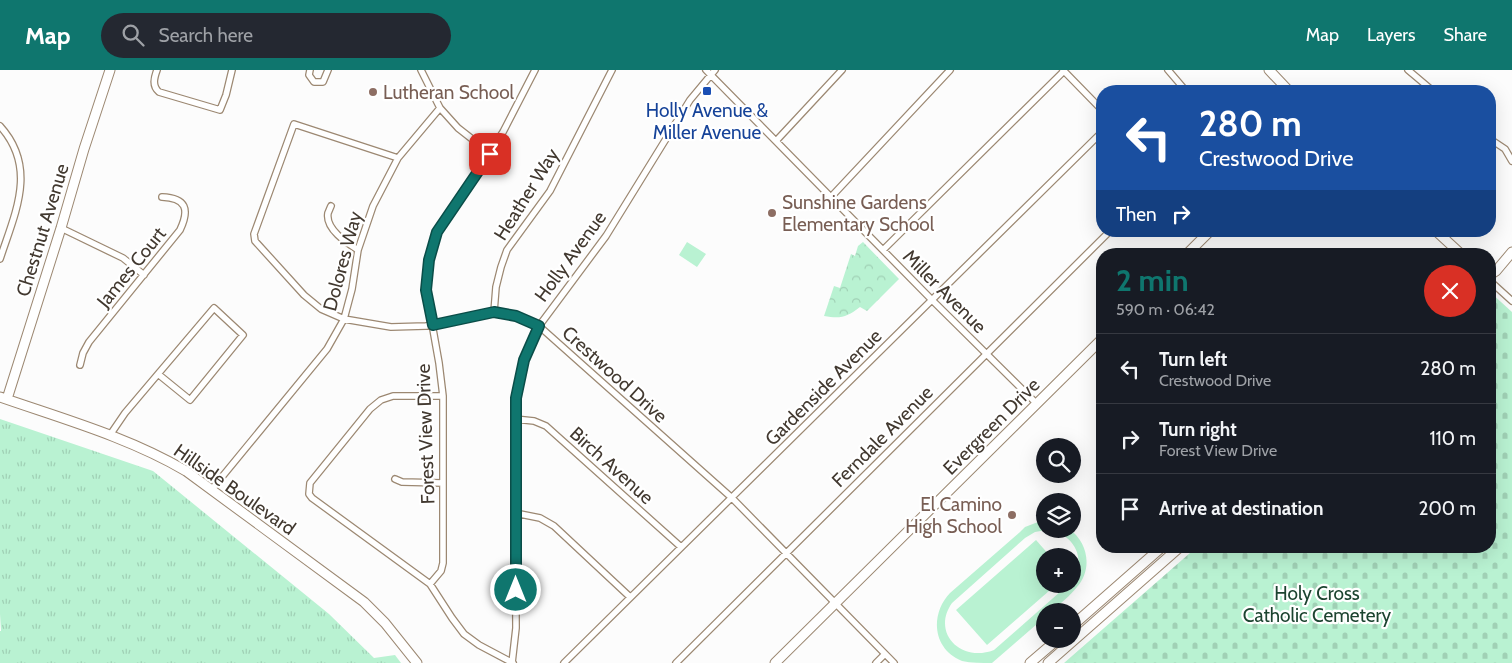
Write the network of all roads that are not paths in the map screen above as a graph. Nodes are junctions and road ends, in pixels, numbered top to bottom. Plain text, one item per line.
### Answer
1 (110, 70) edge
2 (156, 70) edge
3 (232, 70) edge
4 (310, 70) edge
5 (328, 70) edge
6 (421, 70) edge
7 (535, 70) edge
8 (612, 70) edge
9 (715, 70) edge
10 (842, 70) edge
11 (950, 70) edge
12 (1168, 70) edge
13 (1270, 70) edge
14 (1408, 70) edge
15 (1064, 71) edge
16 (708, 73) edge
17 (1181, 85) edge
18 (1284, 85) edge
19 (1426, 85) edge
20 (1096, 104) edge
21 (440, 108) junction
22 (0, 126) edge
23 (1096, 138) edge
24 (776, 141) junction
25 (1496, 143) edge
26 (490, 154) junction
27 (398, 158) junction
28 (1512, 162) edge
29 (162, 197) dead end
30 (831, 197) junction
31 (331, 206) dead end
32 (61, 228) junction
33 (1104, 237) edge
34 (1204, 237) edge
35 (1443, 237) edge
36 (1193, 248) edge
37 (1454, 248) edge
38 (358, 250) junction
39 (883, 250) junction
40 (1512, 252) edge
41 (0, 259) edge
42 (1496, 271) edge
43 (144, 275) junction
44 (1496, 286) edge
45 (932, 300) junction
46 (1512, 301) edge
47 (494, 312) junction
48 (344, 319) junction
49 (433, 325) junction
50 (539, 326) junction
51 (1096, 345) edge
52 (986, 354) junction
53 (80, 365) dead end
54 (158, 374) junction
55 (443, 396) junction
56 (4, 398) edge
57 (1037, 404) junction
58 (515, 419) junction
59 (110, 436) junction
60 (395, 479) dead end
61 (443, 483) junction
62 (212, 489) junction
63 (732, 498) junction
64 (515, 513) junction
65 (681, 548) junction
66 (1155, 553) edge
67 (1173, 553) edge
68 (786, 554) junction
69 (430, 584) junction
70 (630, 597) junction
71 (836, 604) junction
72 (1081, 618) edge
73 (1048, 648) edge
74 (885, 654) junction
75 (416, 663) edge
76 (512, 663) edge
77 (564, 663) edge
78 (676, 663) edge
79 (775, 663) edge
80 (876, 663) edge
81 (894, 663) edge
82 (1030, 663) edge
83 (1048, 663) edge

1 - 32 main road, Chestnut Avenue
2 - 3 street
4 - 5 street
6 - 21 street
7 - 26 street, Forest View Drive
8 - 47 street, Heather Way
9 - 16 street, Holly Avenue
10 - 24 street
11 - 30 street
12 - 17 street
13 - 18 main road
14 - 19 street
15 - 20 street
15 - 39 street
16 - 24 street, Miller Avenue
16 - 50 street, Holly Avenue
21 - 26 street
21 - 27 street, Dolores Way
22 - 41 street
23 - 45 street, Gardenside Avenue
24 - 30 street, Miller Avenue
25 - 28 street
26 - 49 street, Forest View Drive
27 - 38 street, Dolores Way
27 - 48 street, Crestwood Drive
29 - 43 street, James Court
30 - 39 street, Miller Avenue
31 - 38 street
32 - 43 street
32 - 56 main road, Chestnut Avenue
33 - 52 street, Ferndale Avenue
34 - 36 main road
35 - 37 main road
38 - 48 street, Dolores Way
39 - 45 street, Miller Avenue
40 - 42 main road
43 - 53 street, James Court
44 - 46 street
45 - 52 street, Miller Avenue
45 - 63 street, Gardenside Avenue
47 - 49 street, Crestwood Drive
47 - 50 street, Crestwood Drive
48 - 49 street, Crestwood Drive
48 - 62 street, Dolores Way
49 - 55 street, Forest View Drive
50 - 58 street, Holly Avenue
50 - 63 street, Crestwood Drive
51 - 57 main road, Evergreen Drive
52 - 57 street, Miller Avenue
52 - 68 street, Ferndale Avenue
54 - 54 street
54 - 59 street
55 - 61 street, Forest View Drive
55 - 69 street
56 - 59 main road, Hillside Boulevard
57 - 71 main road, Evergreen Drive
58 - 64 street, Holly Avenue
58 - 65 street, Birch Avenue
59 - 62 main road, Hillside Boulevard
60 - 61 street
61 - 69 street, Forest View Drive
62 - 75 main road, Hillside Boulevard
63 - 65 street, Gardenside Avenue
63 - 68 street, Crestwood Drive
64 - 70 street
64 - 76 street, Holly Avenue
65 - 70 street, Gardenside Avenue
66 - 72 main road
67 - 83 main road
68 - 71 street, Crestwood Drive
68 - 78 street, Ferndale Avenue
69 - 76 street
70 - 77 street, Gardenside Avenue
71 - 74 street, Crestwood Drive
71 - 79 main road, Evergreen Drive
73 - 82 main road
74 - 80 street
74 - 81 street, Crestwood Drive

